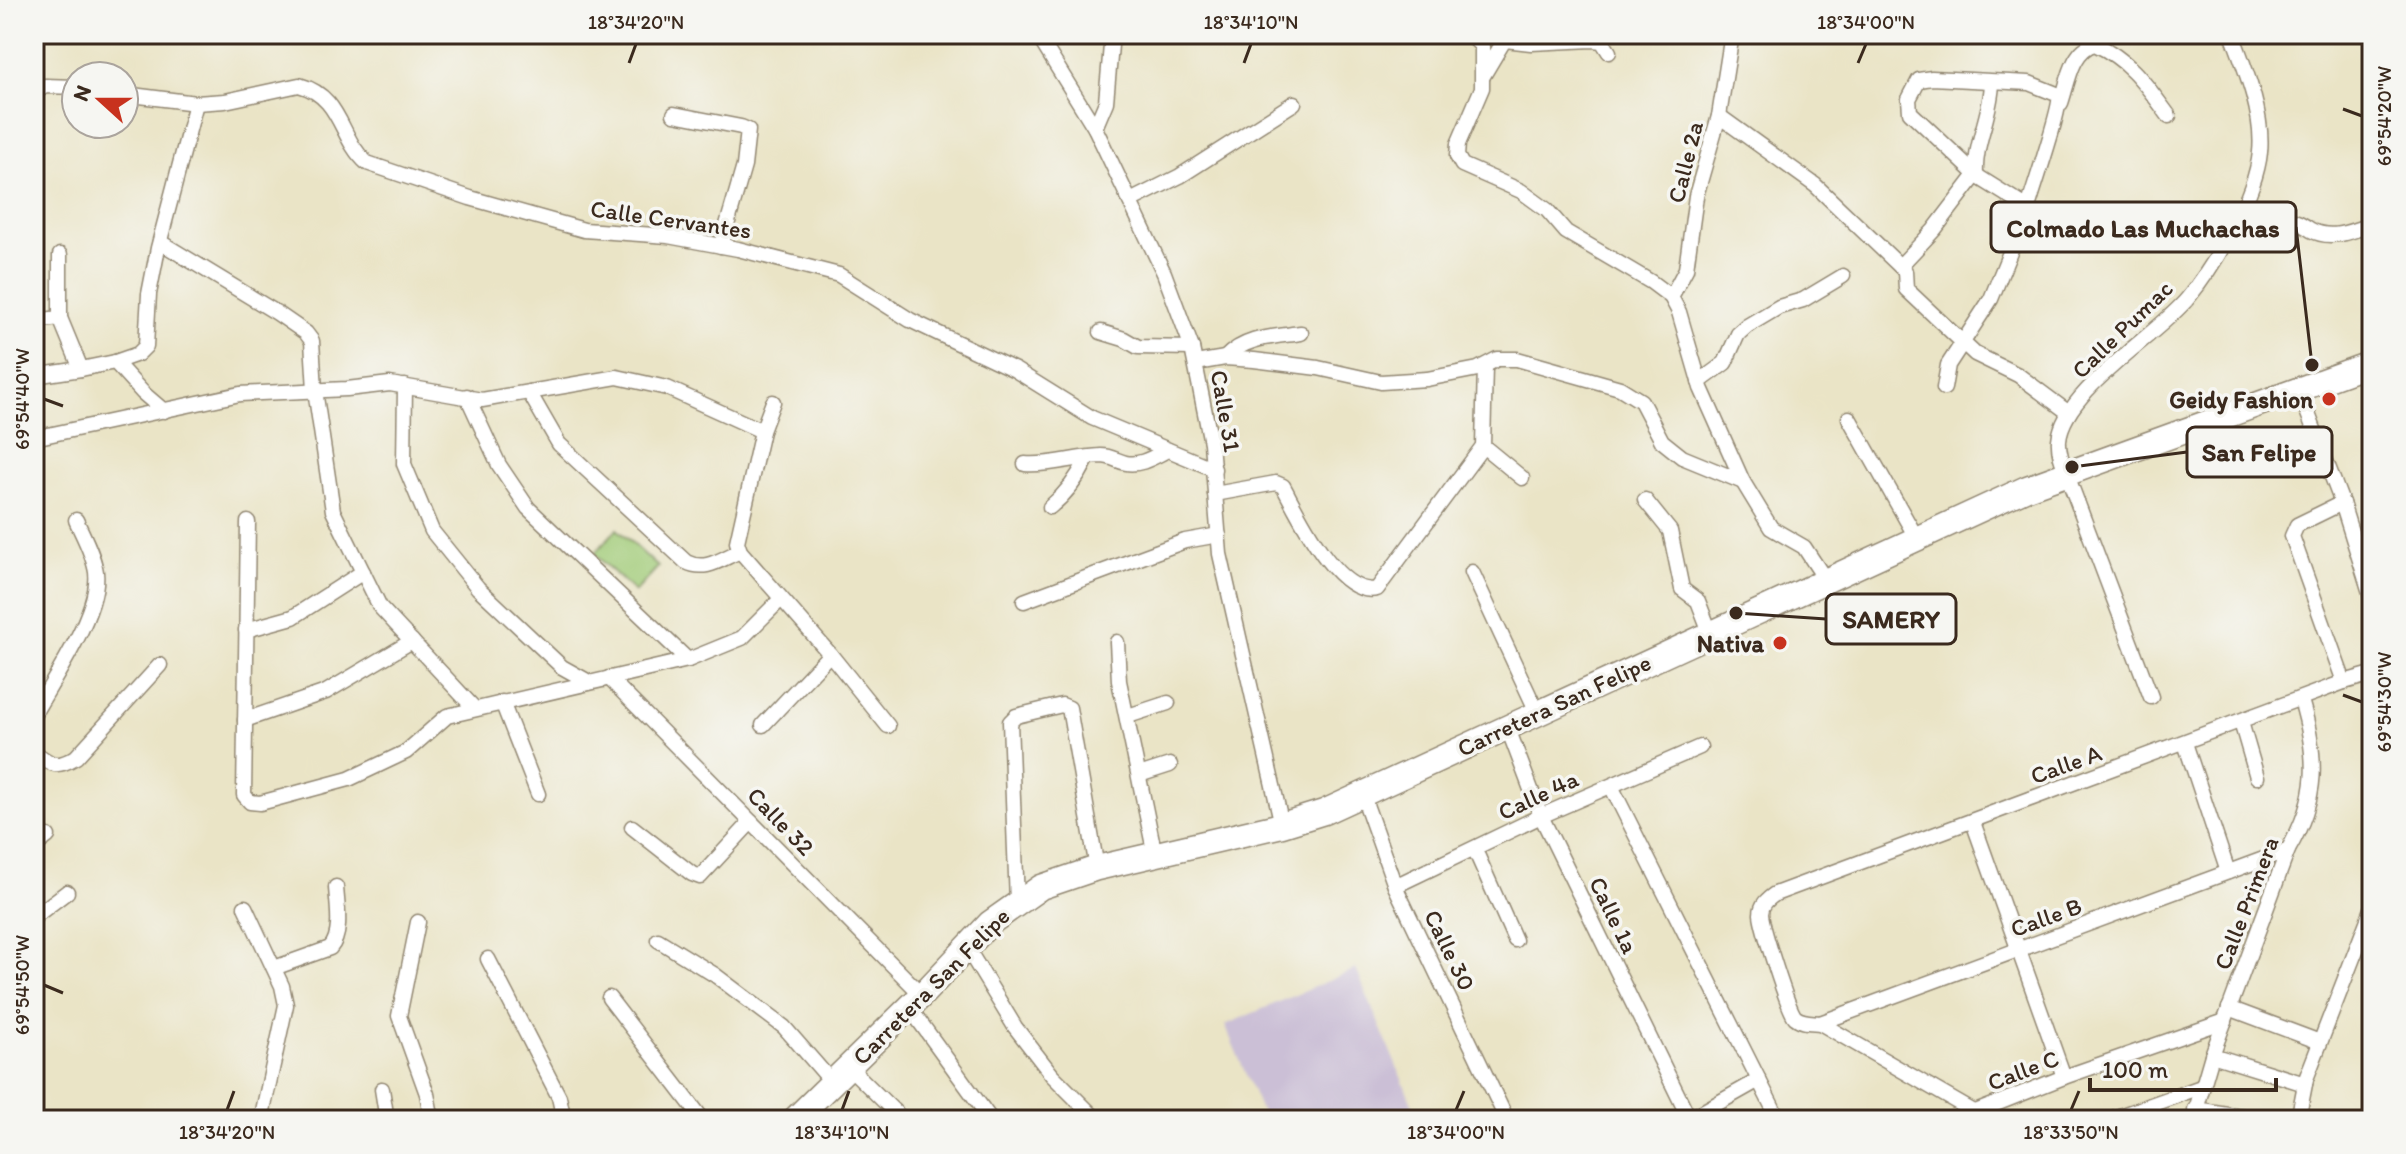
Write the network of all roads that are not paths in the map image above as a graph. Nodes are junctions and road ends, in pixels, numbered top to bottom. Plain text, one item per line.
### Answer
1 (1037, 34) edge
2 (1112, 34) edge
3 (1469, 34) edge
4 (1732, 34) edge
5 (2232, 34) edge
6 (1506, 37) edge
7 (1609, 52) dead end
8 (1483, 76) junction
9 (1992, 83) junction
10 (60, 86) edge
11 (34, 93) edge
12 (140, 96) edge
13 (196, 103) junction
14 (1294, 103) dead end
15 (2061, 103) junction
16 (674, 114) dead end
17 (1719, 116) junction
18 (2169, 116) dead end
19 (1095, 128) junction
20 (1976, 175) junction
21 (1130, 201) junction
22 (2028, 208) junction
23 (2238, 216) junction
24 (2372, 224) edge
25 (160, 242) junction
26 (721, 246) junction
27 (60, 255) dead end
28 (1900, 266) junction
29 (1843, 276) dead end
30 (1671, 297) junction
31 (60, 318) junction
32 (34, 321) edge
33 (1101, 332) dead end
34 (1301, 333) dead end
35 (1963, 342) junction
36 (1192, 348) junction
37 (1225, 358) junction
38 (115, 362) junction
39 (1196, 363) junction
40 (1485, 366) junction
41 (2371, 367) edge
42 (81, 369) junction
43 (34, 376) edge
44 (1699, 382) junction
45 (405, 386) junction
46 (1944, 388) dead end
47 (315, 390) junction
48 (2299, 390) junction
49 (529, 392) junction
50 (467, 396) junction
51 (773, 402) dead end
52 (164, 411) junction
53 (2069, 413) junction
54 (1849, 418) dead end
55 (762, 431) junction
56 (34, 438) edge
57 (1483, 446) junction
58 (1168, 450) junction
59 (1087, 459) junction
60 (1025, 464) dead end
61 (1214, 469) junction
62 (2067, 475) junction
63 (1522, 478) dead end
64 (1743, 482) junction
65 (1215, 494) junction
66 (1645, 500) dead end
67 (2342, 503) junction
68 (1050, 507) dead end
69 (76, 520) dead end
70 (248, 522) dead end
71 (1219, 535) junction
72 (1916, 537) junction
73 (740, 551) junction
74 (363, 572) junction
75 (1472, 572) dead end
76 (1825, 579) junction
77 (781, 599) junction
78 (2372, 599) edge
79 (1024, 601) dead end
80 (246, 630) junction
81 (1710, 632) junction
82 (412, 641) junction
83 (1117, 642) dead end
84 (830, 654) junction
85 (688, 660) junction
86 (160, 665) dead end
87 (2372, 674) edge
88 (609, 678) junction
89 (589, 682) junction
90 (2344, 682) junction
91 (2151, 697) dead end
92 (2301, 700) junction
93 (502, 702) junction
94 (1168, 703) dead end
95 (474, 708) junction
96 (1537, 712) junction
97 (34, 714) edge
98 (1128, 716) junction
99 (245, 720) junction
100 (2241, 722) junction
101 (763, 725) dead end
102 (888, 726) dead end
103 (1507, 726) junction
104 (2185, 743) junction
105 (1700, 747) dead end
106 (34, 752) edge
107 (1170, 765) dead end
108 (1139, 775) junction
109 (2257, 777) dead end
110 (1611, 786) junction
111 (538, 794) dead end
112 (1363, 796) junction
113 (1541, 816) junction
114 (751, 822) junction
115 (1973, 822) junction
116 (1282, 825) junction
117 (632, 827) dead end
118 (48, 836) dead end
119 (34, 847) edge
120 (1475, 850) junction
121 (2288, 850) junction
122 (1155, 855) junction
123 (1097, 868) junction
124 (2228, 872) junction
125 (1395, 886) junction
126 (336, 887) dead end
127 (67, 892) dead end
128 (1017, 902) junction
129 (245, 907) dead end
130 (2372, 909) edge
131 (34, 917) edge
132 (418, 922) dead end
133 (658, 940) dead end
134 (1515, 940) dead end
135 (967, 948) junction
136 (2018, 951) junction
137 (488, 959) dead end
138 (274, 968) junction
139 (609, 998) dead end
140 (916, 1001) junction
141 (2227, 1014) junction
142 (1820, 1023) junction
143 (2320, 1042) junction
144 (2212, 1055) junction
145 (840, 1075) junction
146 (2064, 1077) junction
147 (1759, 1080) junction
148 (2305, 1084) junction
149 (2201, 1087) junction
150 (382, 1089) dead end
151 (1973, 1113) junction
152 (2194, 1114) edge
153 (261, 1120) edge
154 (387, 1120) edge
155 (432, 1120) edge
156 (564, 1120) edge
157 (703, 1120) edge
158 (794, 1120) edge
159 (903, 1120) edge
160 (991, 1120) edge
161 (1097, 1120) edge
162 (1507, 1120) edge
163 (1689, 1120) edge
164 (1779, 1120) edge
165 (1988, 1120) edge
166 (2108, 1120) edge
167 (2266, 1120) edge
168 (2298, 1120) edge

1 - 19 street, Calle 31
2 - 19 street
3 - 8 street
4 - 17 street, Calle 2a
5 - 23 street, Calle Pumac
6 - 7 street
6 - 8 street
8 - 30 street
9 - 15 street
9 - 20 street
9 - 20 street
10 - 11 street
12 - 13 street, Calle Cervantes
13 - 25 street
13 - 26 street, Calle Cervantes
14 - 21 street
15 - 18 street
15 - 22 street
16 - 26 street
17 - 28 street
17 - 30 street, Calle 2a
19 - 21 street, Calle 31
20 - 22 street
20 - 28 street
21 - 36 street, Calle 31
22 - 35 street
23 - 24 street
23 - 53 street, Calle Pumac
25 - 38 street
25 - 47 street
26 - 58 street, Calle Cervantes
27 - 31 street
28 - 35 street
29 - 44 street
30 - 44 street
31 - 32 street
31 - 42 street
33 - 36 street
34 - 37 street
35 - 46 street
35 - 53 street
36 - 39 street, Calle 31
37 - 39 street
37 - 40 street
38 - 42 street
38 - 52 street
39 - 61 street, Calle 31
40 - 57 street
40 - 64 street
41 - 48 main road, Carretera San Felipe
42 - 43 street
44 - 64 street
45 - 47 street
45 - 50 street
45 - 89 street
47 - 52 street
47 - 74 street
48 - 62 main road, Carretera San Felipe
48 - 67 street
49 - 50 street
49 - 55 street
49 - 73 street
50 - 85 street
51 - 55 street
52 - 56 street
53 - 62 street, Calle Pumac
54 - 72 street
55 - 73 street
57 - 63 street
57 - 65 street
58 - 59 street
58 - 61 street, Calle Cervantes
59 - 60 street
59 - 68 street
61 - 65 street, Calle 31
62 - 72 main road, Carretera San Felipe
62 - 91 street, Calle Pumac
64 - 76 street
65 - 71 street, Calle 31
66 - 81 street
67 - 78 street
67 - 90 street
69 - 97 street
70 - 80 street
71 - 79 street
71 - 116 street, Calle 31
72 - 76 main road, Carretera San Felipe
73 - 77 street
74 - 80 street
74 - 82 street
75 - 96 street
76 - 81 main road, Carretera San Felipe
77 - 84 street
77 - 85 street
80 - 99 street
81 - 96 main road, Carretera San Felipe
82 - 95 street
82 - 99 street
83 - 98 street
84 - 101 street
84 - 102 street
85 - 88 street
86 - 106 street
87 - 90 street, Calle A
88 - 89 street
88 - 114 street, Calle 32
89 - 93 street
90 - 92 street, Calle A
92 - 100 street, Calle A
92 - 121 street, Calle Primera
93 - 95 street
93 - 111 street
94 - 98 street
95 - 99 street
96 - 103 main road, Carretera San Felipe
98 - 108 street
100 - 104 street, Calle A
100 - 109 street
103 - 112 main road, Carretera San Felipe
103 - 113 street, Calle 1a
104 - 115 street, Calle A
104 - 124 street
105 - 110 street, Calle 4a
107 - 108 street
108 - 122 street
110 - 113 street, Calle 4a
110 - 147 street
112 - 116 main road, Carretera San Felipe
112 - 125 street, Calle 30
113 - 120 street, Calle 4a
113 - 163 street, Calle 1a
114 - 117 street
114 - 140 street, Calle 32
115 - 136 street
115 - 142 street, Calle A
116 - 122 main road, Carretera San Felipe
118 - 119 street
120 - 125 street, Calle 4a
120 - 134 street
121 - 124 street, Calle B
121 - 141 street, Calle Primera
122 - 123 main road, Carretera San Felipe
123 - 128 main road, Carretera San Felipe
123 - 128 street
124 - 136 street, Calle B
125 - 162 street, Calle 30
126 - 138 street
127 - 131 street
128 - 135 main road, Carretera San Felipe
129 - 138 street
130 - 143 street
132 - 155 street
133 - 145 street
135 - 140 main road, Carretera San Felipe
135 - 161 street
136 - 142 street, Calle B
136 - 146 street
137 - 156 street
138 - 153 street
139 - 157 street
140 - 145 main road, Carretera San Felipe
140 - 160 street, Calle 32
141 - 143 street
141 - 144 street, Calle Primera
141 - 146 street, Calle C
142 - 151 street
143 - 148 street
144 - 148 street
144 - 149 street, Calle Primera
145 - 158 main road, Carretera San Felipe
145 - 159 street
146 - 151 street, Calle C
147 - 163 street
147 - 164 street
148 - 168 street
149 - 152 street, Calle Primera
149 - 166 street
150 - 154 street
151 - 165 street
152 - 167 street

